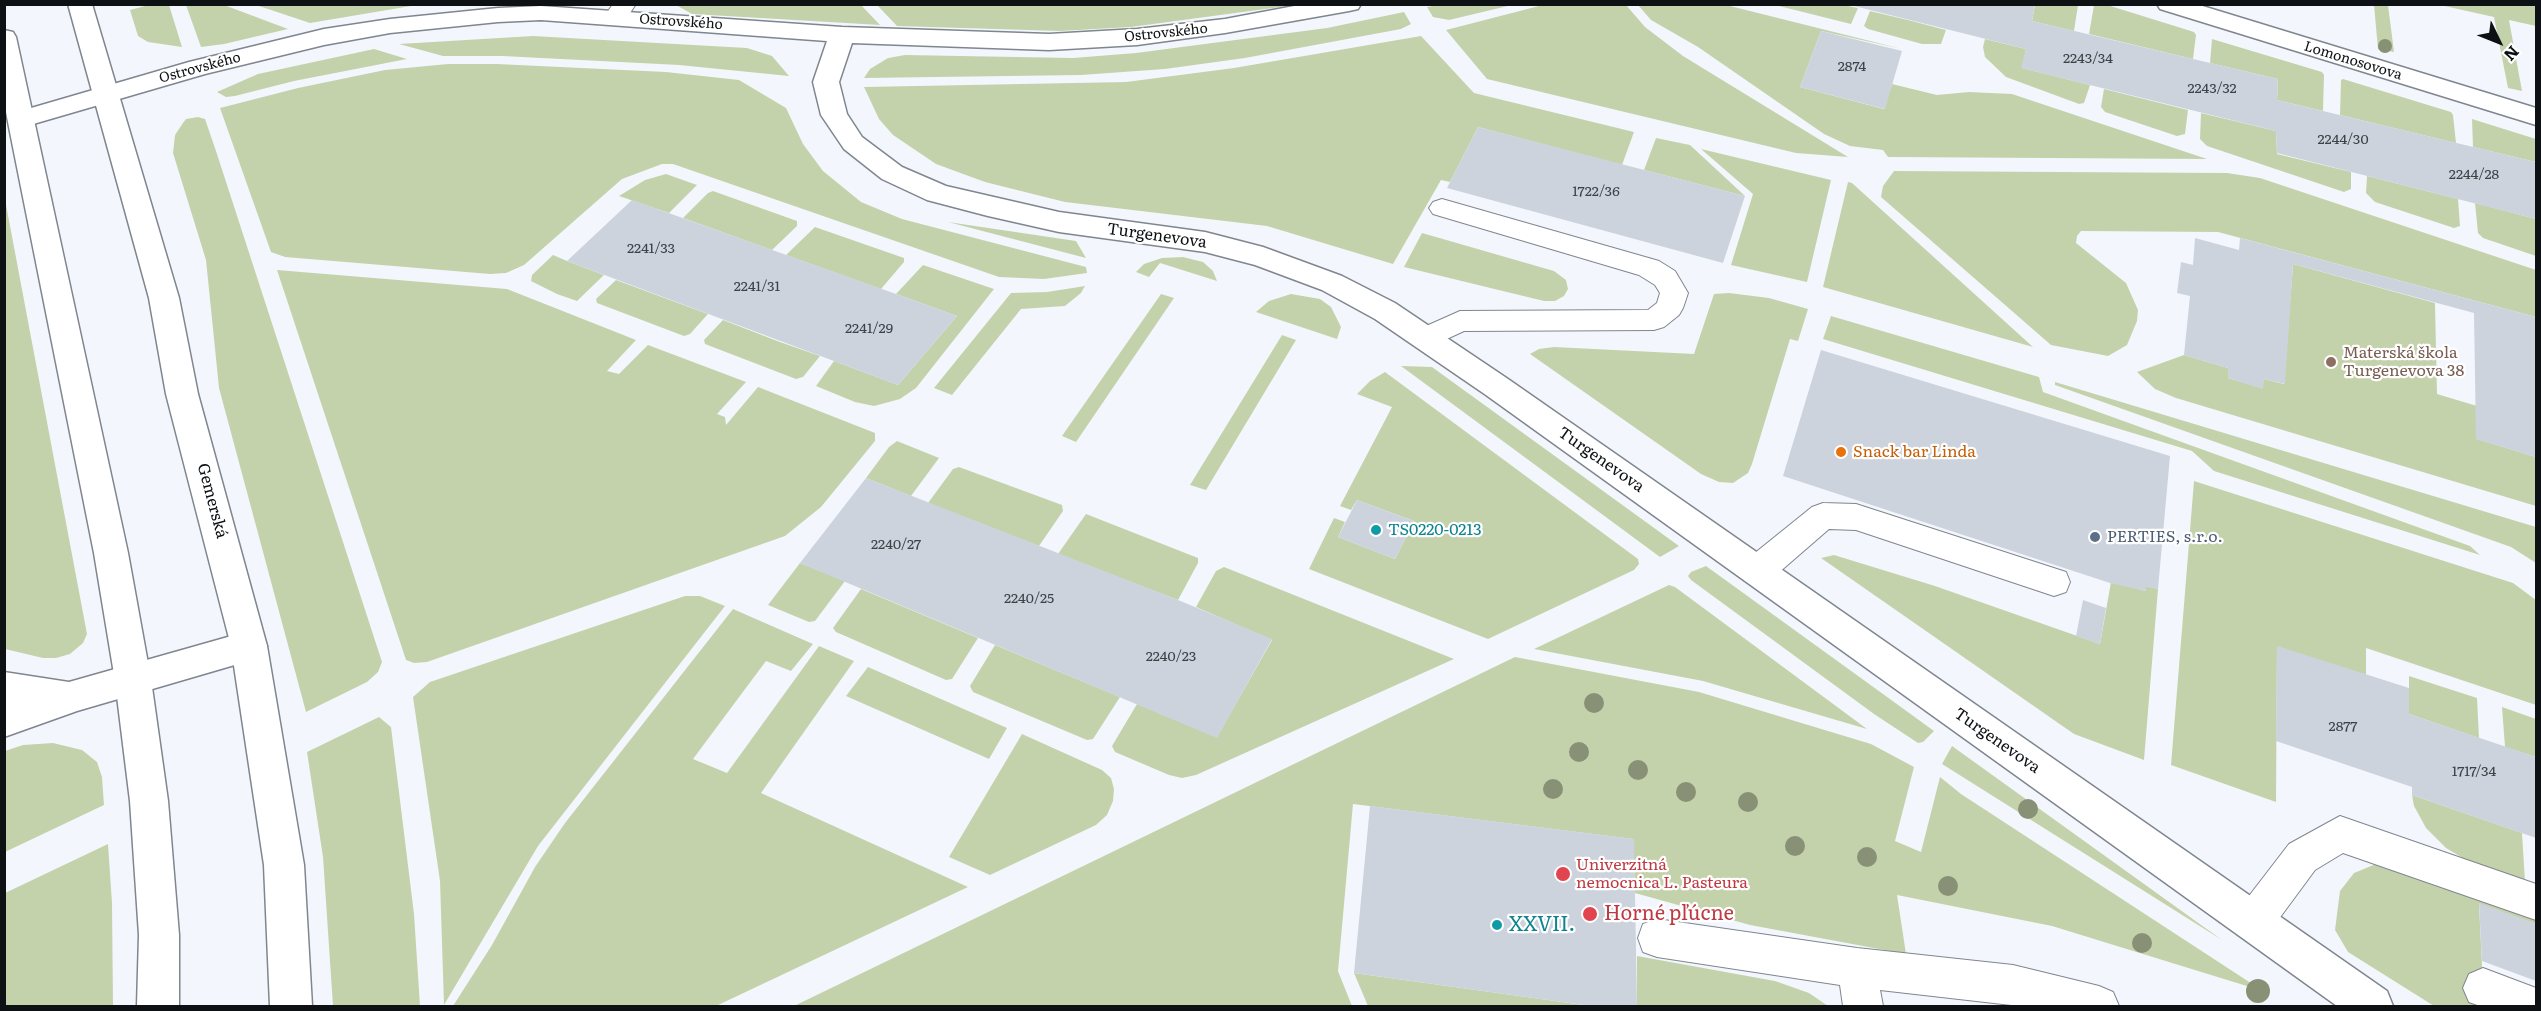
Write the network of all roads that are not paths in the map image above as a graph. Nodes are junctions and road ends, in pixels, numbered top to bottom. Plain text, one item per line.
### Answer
1 (80, 4) edge
2 (1349, 4) edge
3 (2169, 4) edge
4 (621, 11) edge
5 (842, 35) junction
6 (4, 37) edge
7 (105, 93) junction
8 (2536, 117) edge
9 (23, 119) junction
10 (1442, 208) dead end
11 (1425, 338) junction
12 (1757, 571) junction
13 (2054, 582) dead end
14 (249, 646) junction
15 (133, 680) junction
16 (4, 688) edge
17 (77, 695) junction
18 (4, 721) edge
19 (2536, 902) edge
20 (2253, 922) junction
21 (1657, 938) dead end
22 (1857, 968) junction
23 (2483, 988) dead end
24 (158, 1006) edge
25 (291, 1006) edge
26 (1863, 1006) edge
27 (2099, 1006) edge
28 (2372, 1006) edge
29 (2531, 1006) edge

1 - 7 street, Gemerská
2 - 5 street, Ostrovského
3 - 8 street, Lomonosovova
4 - 5 street, Ostrovského
4 - 7 street, Ostrovského
5 - 11 street, Turgenevova
6 - 9 street
7 - 9 street, Ostrovského
7 - 14 street, Gemerská
9 - 15 street
10 - 11 lane
11 - 12 street, Turgenevova
12 - 13 lane
12 - 20 street, Turgenevova
14 - 15 street
14 - 25 street, Gemerská
15 - 17 street
15 - 24 street
16 - 17 street
17 - 18 street
19 - 20 lane
20 - 28 street, Turgenevova
21 - 22 lane
22 - 26 lane
22 - 27 lane
23 - 29 lane

